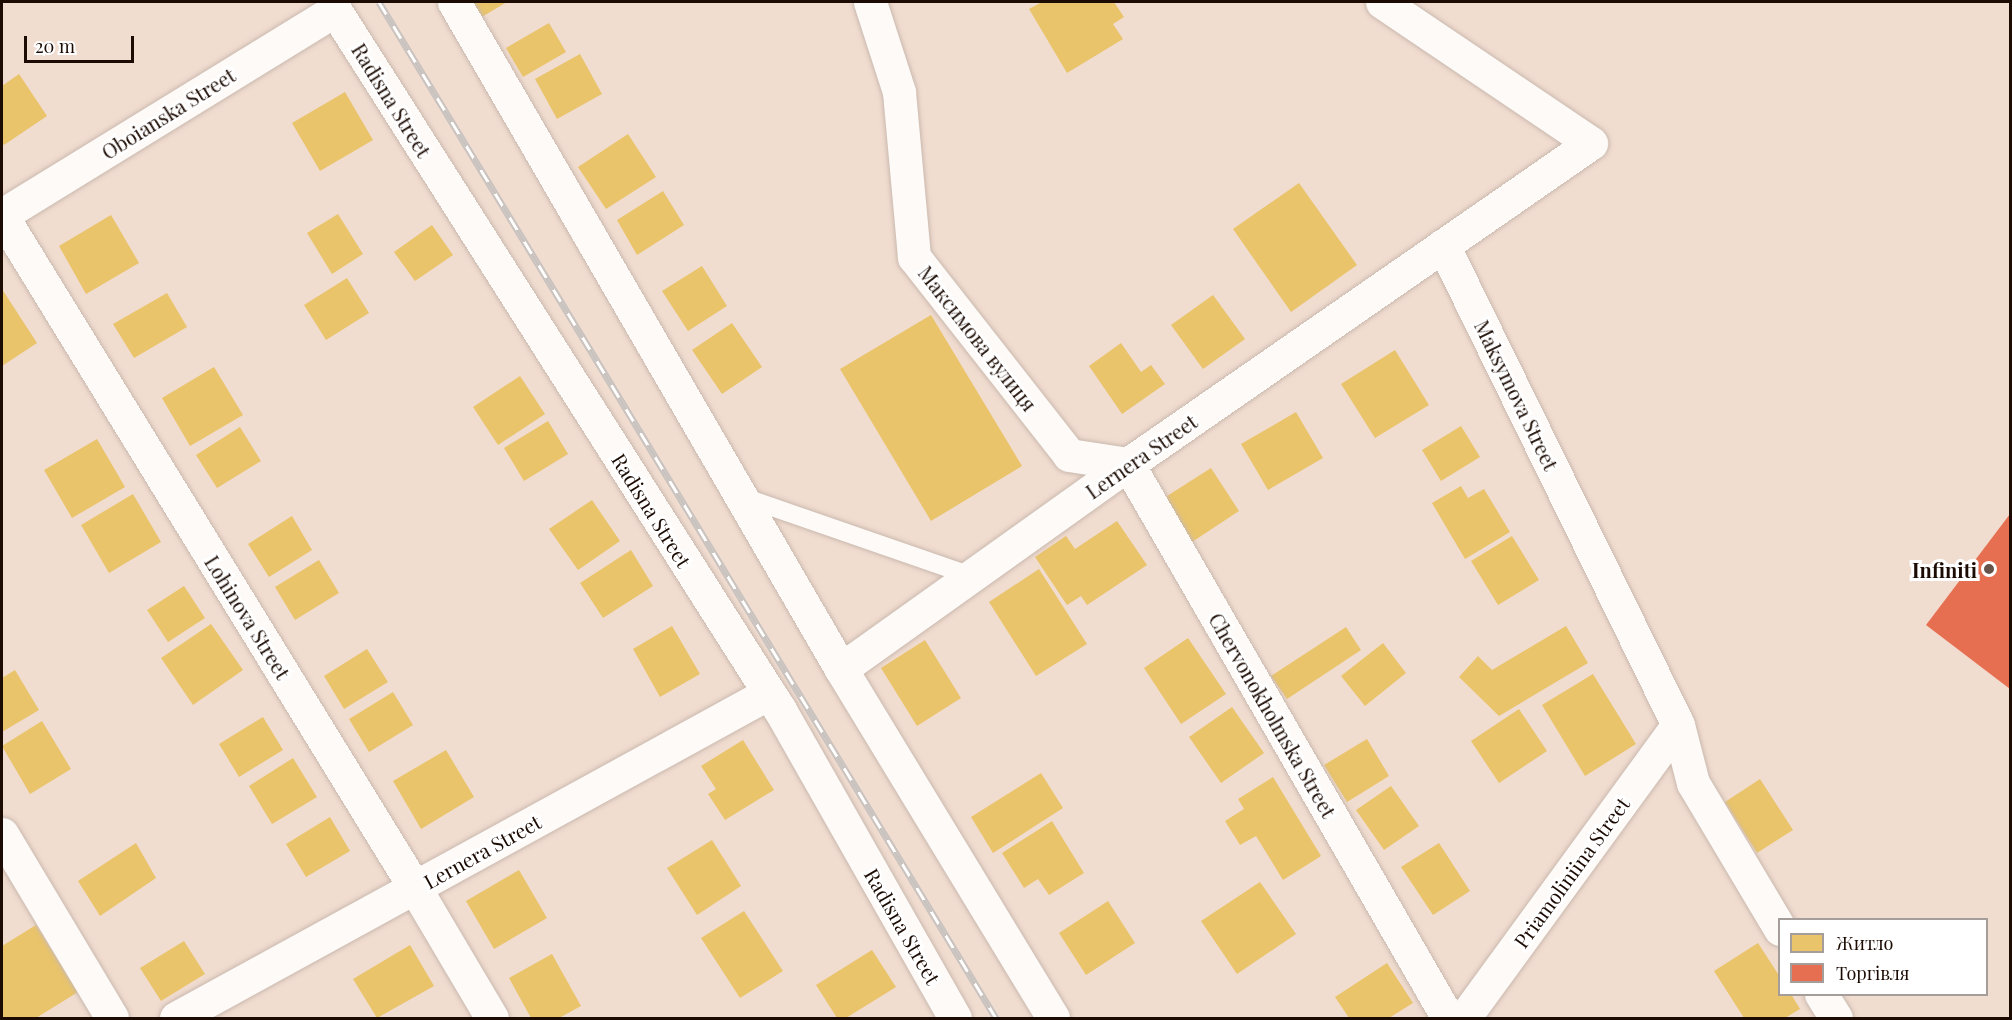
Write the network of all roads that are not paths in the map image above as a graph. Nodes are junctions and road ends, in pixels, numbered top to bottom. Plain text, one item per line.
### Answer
1 (454, 2) edge
2 (870, 2) edge
3 (1382, 2) edge
4 (333, 6) edge
5 (2, 216) edge
6 (1443, 245) junction
7 (1128, 464) junction
8 (741, 496) junction
9 (971, 576) junction
10 (841, 669) junction
11 (774, 702) junction
12 (1678, 725) junction
13 (2, 834) edge
14 (415, 888) junction
15 (1778, 927) edge
16 (1822, 996) edge
17 (112, 1018) edge
18 (176, 1018) edge
19 (492, 1018) edge
20 (955, 1018) edge
21 (1053, 1018) edge
22 (1448, 1018) edge
23 (1464, 1018) edge
24 (1836, 1018) edge

1 - 8 street
2 - 7 street, Максимова вулиця
3 - 6 street
4 - 5 street, Oboianska Street
4 - 11 street, Radisna Street
5 - 14 street, Lohinova Street
6 - 7 street, Lernera Street
6 - 12 street, Maksymova Street
7 - 9 street, Lernera Street
7 - 22 street, Chervonokholmska Street
8 - 9 lane
8 - 10 street
9 - 10 street, Lernera Street
10 - 21 street
11 - 14 street, Lernera Street
11 - 20 street, Radisna Street
12 - 15 street, Maksymova Street
12 - 23 street, Priamoliniina Street
13 - 17 street
14 - 18 street, Lernera Street
14 - 19 street, Lohinova Street
16 - 24 street

